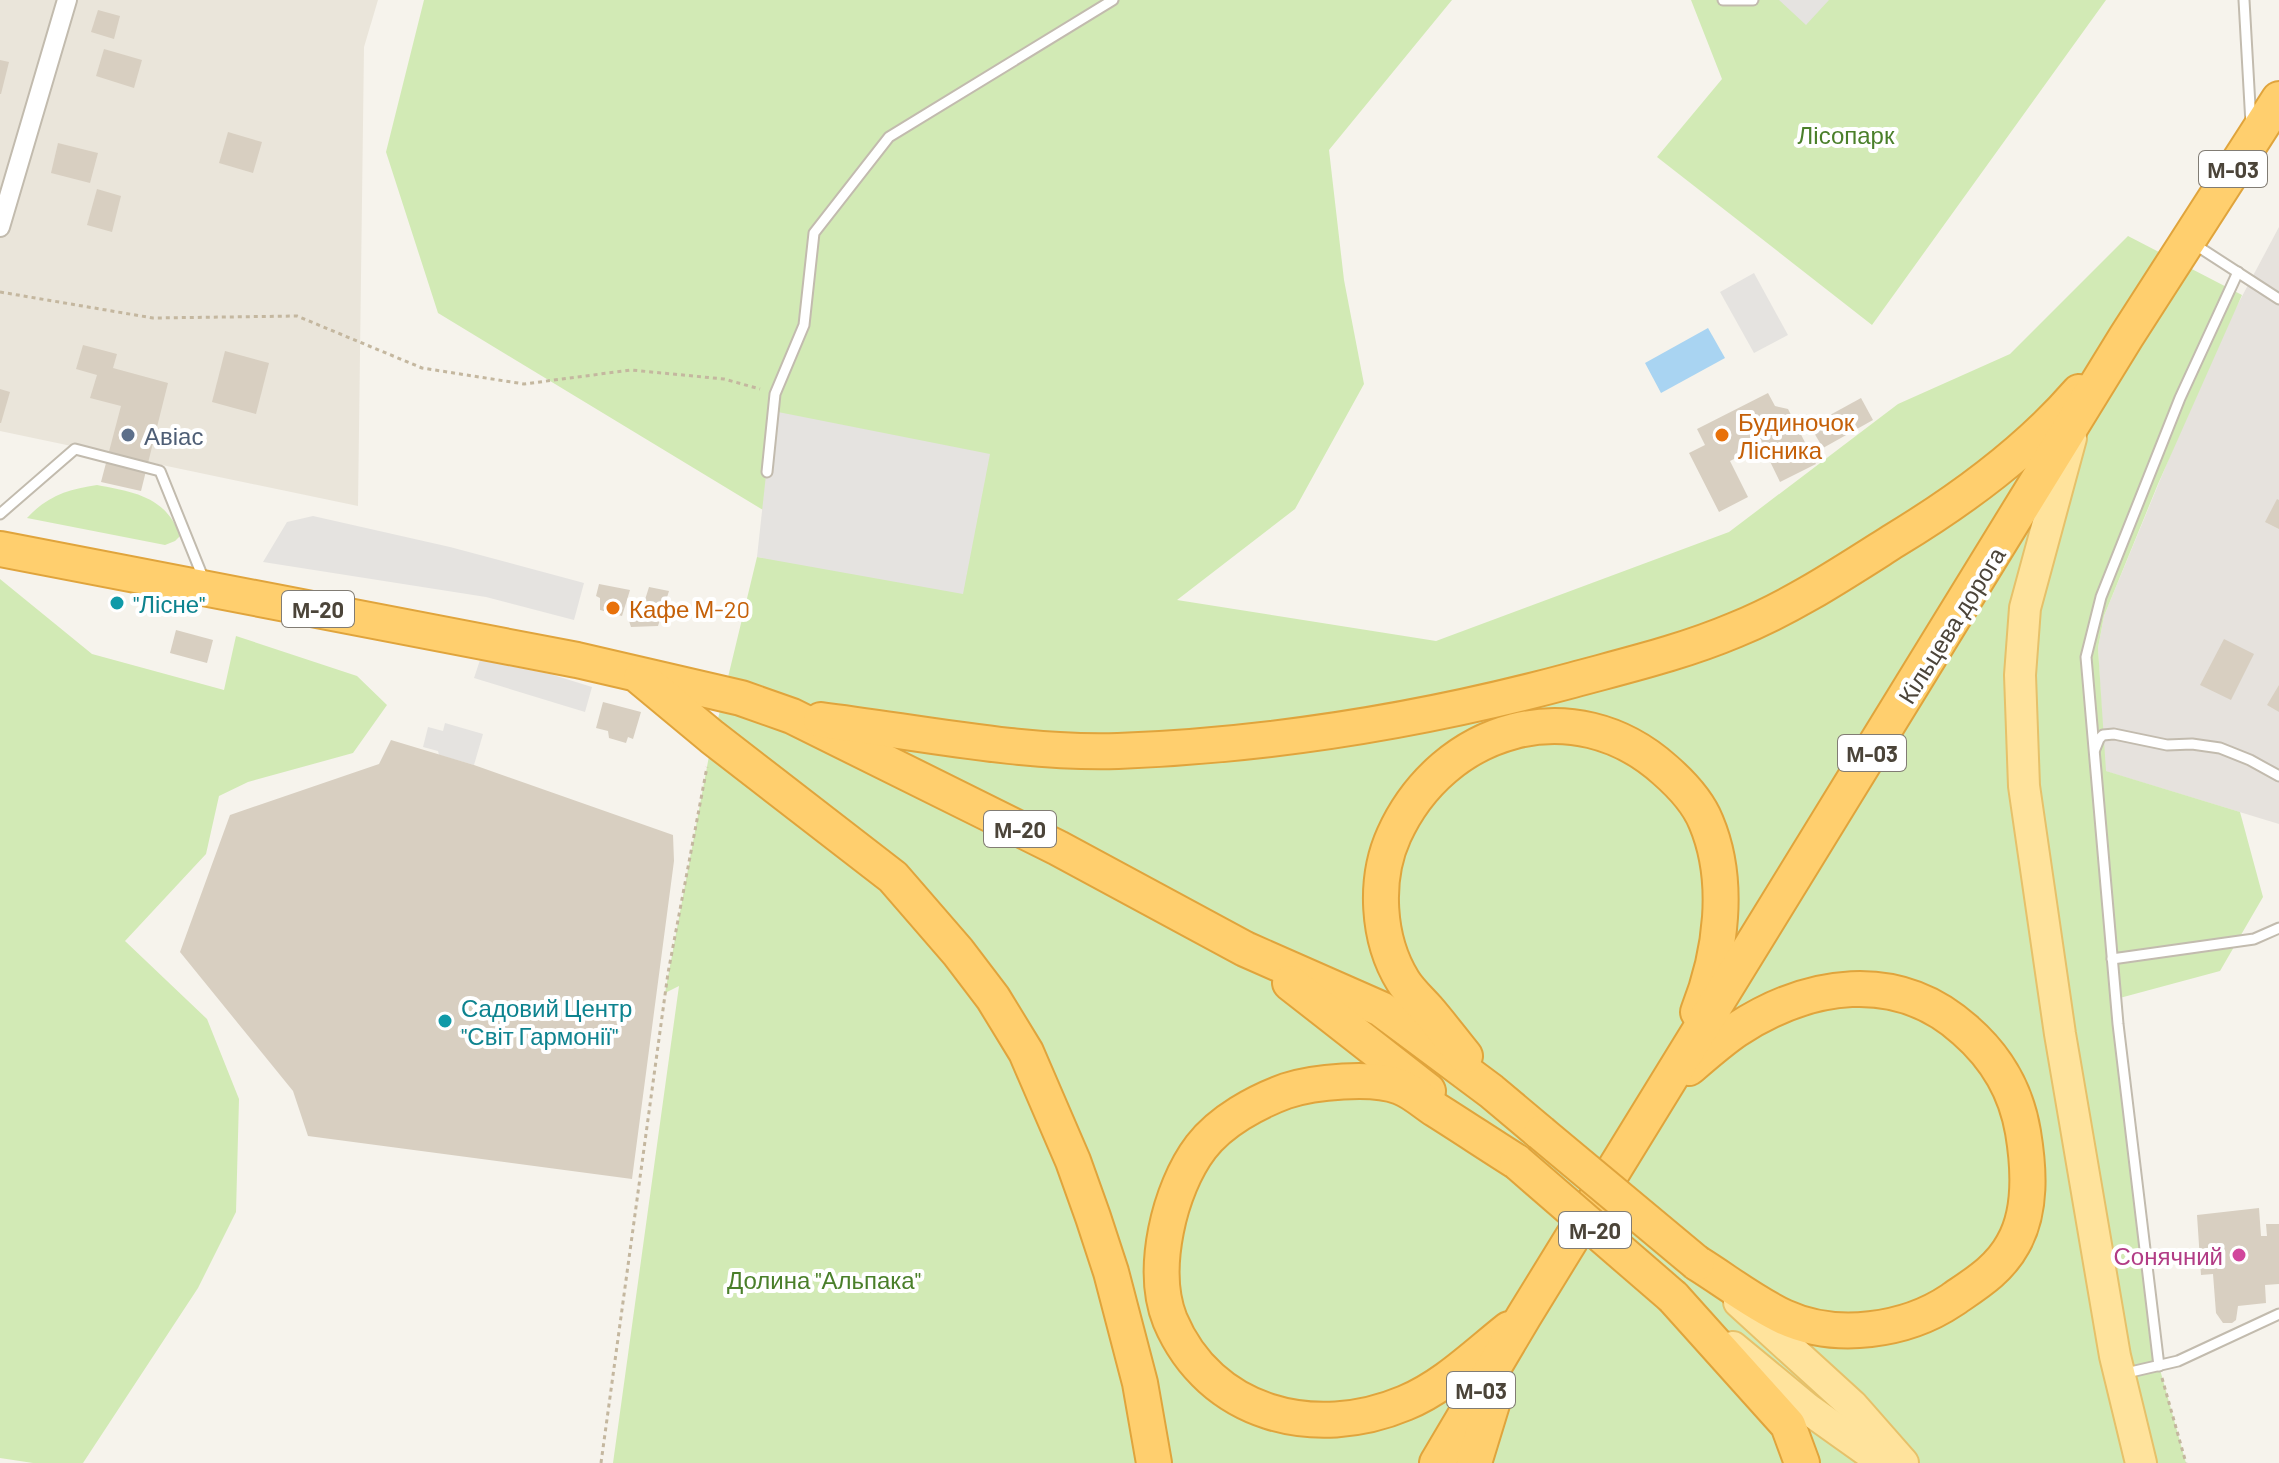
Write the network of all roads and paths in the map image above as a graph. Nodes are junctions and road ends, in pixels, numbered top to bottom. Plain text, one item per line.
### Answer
1 (67, 0) edge
2 (1113, 0) edge
3 (1723, 0) edge
4 (1753, 0) edge
5 (2244, 0) edge
6 (2279, 99) edge
7 (2252, 142) junction
8 (0, 227) edge
9 (2188, 240) junction
10 (2238, 272) junction
11 (0, 292) edge
12 (2279, 299) edge
13 (2126, 337) junction
14 (775, 394) junction
15 (2075, 423) junction
16 (767, 472) dead end
17 (0, 514) edge
18 (0, 549) edge
19 (207, 587) junction
20 (635, 672) junction
21 (792, 716) junction
22 (712, 737) junction
23 (2095, 752) junction
24 (2279, 776) edge
25 (2279, 928) edge
26 (1245, 949) junction
27 (2112, 959) junction
28 (1670, 1083) junction
29 (1491, 1091) junction
30 (1517, 1162) junction
31 (1697, 1263) junction
32 (1673, 1297) junction
33 (2279, 1314) edge
34 (1524, 1316) junction
35 (2159, 1366) junction
36 (2119, 1374) junction
37 (601, 1463) edge
38 (1154, 1463) edge
39 (1437, 1463) edge
40 (1474, 1463) edge
41 (1802, 1463) edge
42 (1884, 1463) edge
43 (1903, 1463) edge
44 (2141, 1463) edge
45 (2186, 1463) edge

1 - 8 street
2 - 14 lane
3 - 4 lane
5 - 7 lane
6 - 7 highway, Кільцева дорога / М-03
7 - 9 highway, Кільцева дорога / М-03
9 - 10 lane
9 - 13 highway, Кільцева дорога / М-03
10 - 12 lane
10 - 23 lane
11 - 14 path
13 - 15 highway, Кільцева дорога / М-03
13 - 21 highway
14 - 16 lane
15 - 28 highway, Кільцева дорога / М-03
15 - 36 main road
17 - 19 lane
18 - 19 highway, М-20
19 - 20 highway, М-20
20 - 21 highway, М-20
20 - 22 highway
21 - 26 highway, М-20
22 - 37 path
22 - 38 highway
23 - 24 lane
23 - 27 lane
25 - 27 lane
26 - 29 highway, М-20
26 - 30 highway, М-20
27 - 35 lane
28 - 29 highway
28 - 31 highway
28 - 34 highway, Кільцева дорога / М-03
29 - 31 highway, М-20, bridge
30 - 32 highway, М-20, bridge
30 - 34 highway
31 - 43 main road
32 - 41 highway
32 - 42 main road
33 - 35 lane
34 - 39 highway, М-03
34 - 40 highway
35 - 36 lane
35 - 45 path
36 - 44 main road

